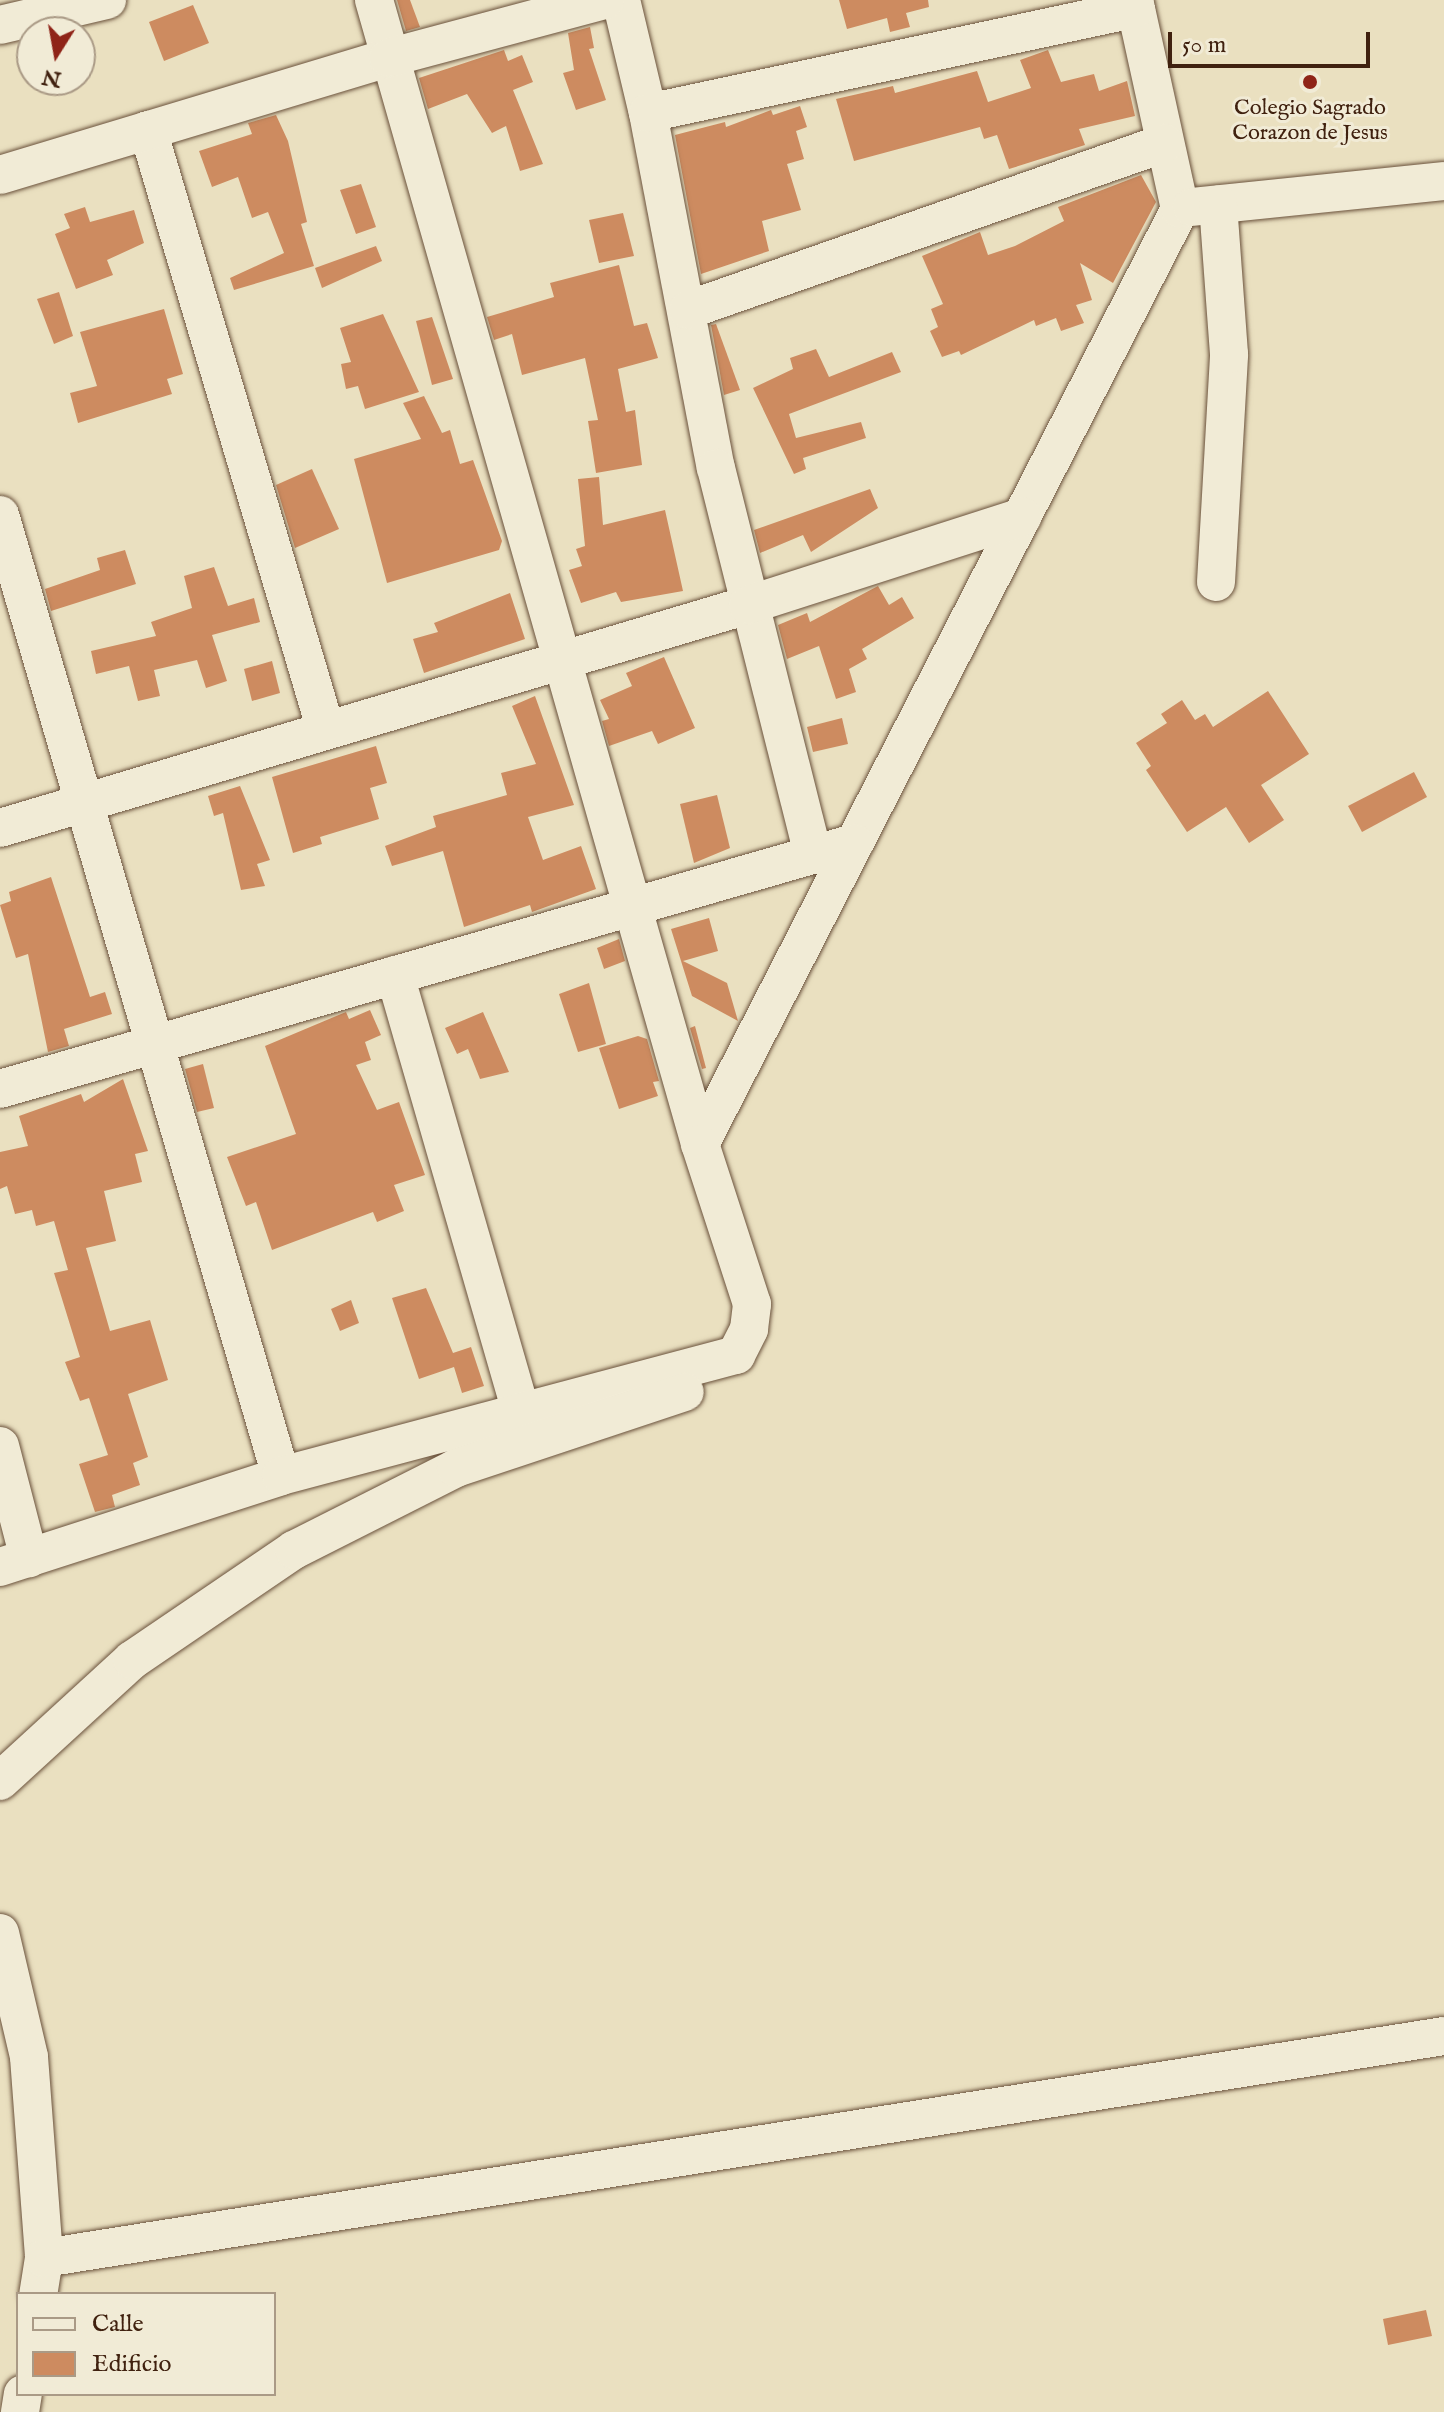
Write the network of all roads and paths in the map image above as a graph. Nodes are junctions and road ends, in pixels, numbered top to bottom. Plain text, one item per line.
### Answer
1 (107, 0) edge
2 (374, 0) edge
3 (605, 0) edge
4 (621, 0) edge
5 (1135, 4) edge
6 (0, 25) edge
7 (388, 58) junction
8 (648, 113) junction
9 (148, 130) junction
10 (1165, 143) junction
11 (0, 175) edge
12 (1444, 181) edge
13 (1218, 204) junction
14 (1180, 209) junction
15 (688, 310) junction
16 (0, 515) edge
17 (1022, 517) junction
18 (1216, 582) dead end
19 (748, 605) junction
20 (565, 659) junction
21 (325, 727) junction
22 (87, 803) junction
23 (0, 828) edge
24 (854, 843) junction
25 (812, 851) junction
26 (629, 908) junction
27 (395, 975) junction
28 (154, 1044) junction
29 (0, 1089) edge
30 (700, 1144) junction
31 (736, 1355) junction
32 (521, 1411) junction
33 (0, 1446) edge
34 (281, 1476) junction
35 (15, 1562) edge
36 (0, 1781) edge
37 (0, 1933) edge
38 (1444, 2036) edge
39 (41, 2276) edge

1 - 6 street
2 - 7 street
3 - 7 street
4 - 8 street
5 - 8 street
5 - 10 street
7 - 9 street
7 - 20 street
8 - 15 street
9 - 11 street
9 - 21 street
10 - 14 street
10 - 15 street
12 - 13 street
13 - 14 street
13 - 18 street
14 - 17 street
15 - 19 street
16 - 22 street
17 - 19 street
17 - 24 street
19 - 20 street
19 - 25 street
20 - 21 street
20 - 26 street
21 - 22 street
22 - 23 street
22 - 28 street
24 - 25 street
24 - 30 street
25 - 26 street
26 - 27 street
26 - 30 street
27 - 28 street
27 - 32 street
28 - 29 street
28 - 34 street
30 - 31 street
31 - 32 street
31 - 36 street
32 - 34 street
33 - 35 street
34 - 35 street
37 - 39 street
38 - 39 street

